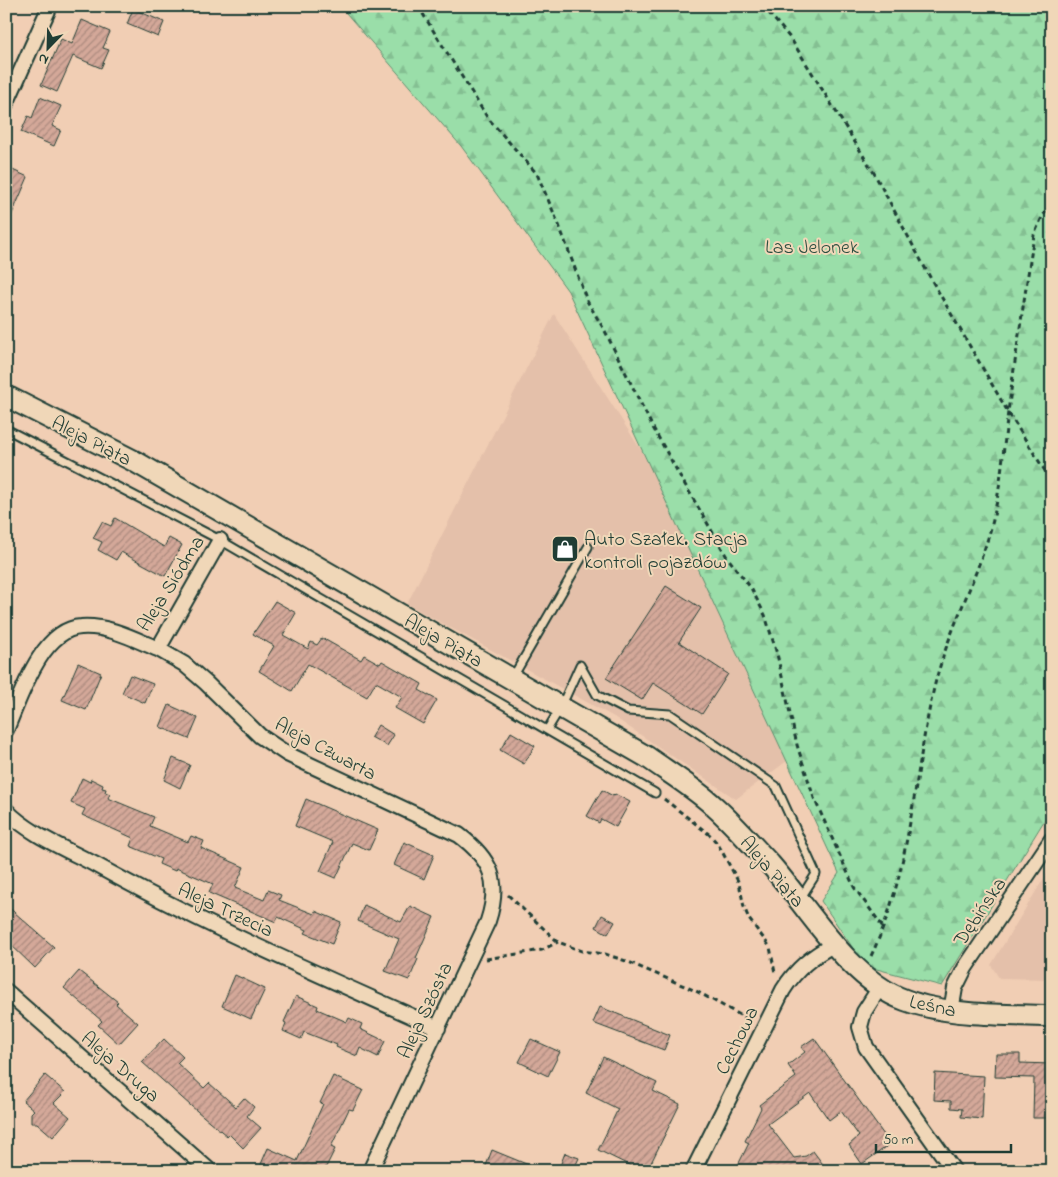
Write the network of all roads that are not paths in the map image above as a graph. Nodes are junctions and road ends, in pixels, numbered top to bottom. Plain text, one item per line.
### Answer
1 (50, 6) edge
2 (6, 104) edge
3 (6, 396) edge
4 (6, 429) edge
5 (220, 540) junction
6 (588, 547) dead end
7 (158, 649) junction
8 (512, 679) junction
9 (561, 707) junction
10 (6, 730) edge
11 (547, 730) junction
12 (655, 793) road end
13 (6, 810) edge
14 (1052, 839) edge
15 (487, 863) joint
16 (799, 900) junction
17 (835, 944) junction
18 (880, 987) junction
19 (6, 992) edge
20 (951, 1011) junction
21 (1052, 1016) edge
22 (438, 1028) junction
23 (210, 1171) edge
24 (370, 1171) edge
25 (693, 1171) edge
26 (954, 1171) edge

1 - 2 street
3 - 8 street, Aleja Piąta
4 - 5 lane
5 - 7 street, Aleja Siódma
5 - 11 lane
6 - 8 lane
7 - 10 street, Aleja Siódma
7 - 15 street, Aleja Czwarta
8 - 9 street, Aleja Piąta
9 - 11 lane
9 - 16 street, Aleja Piąta
9 - 16 lane
11 - 12 lane
13 - 22 street, Aleja Trzecia
14 - 20 street, Dębińska
15 - 22 street, Aleja Szósta
16 - 17 street, Aleja Piąta
17 - 18 street, Leśna
17 - 25 street, Cechowa
18 - 20 street, Leśna
18 - 26 street
19 - 23 street, Aleja Druga
20 - 21 street, Leśna
22 - 24 street, Aleja Szósta

